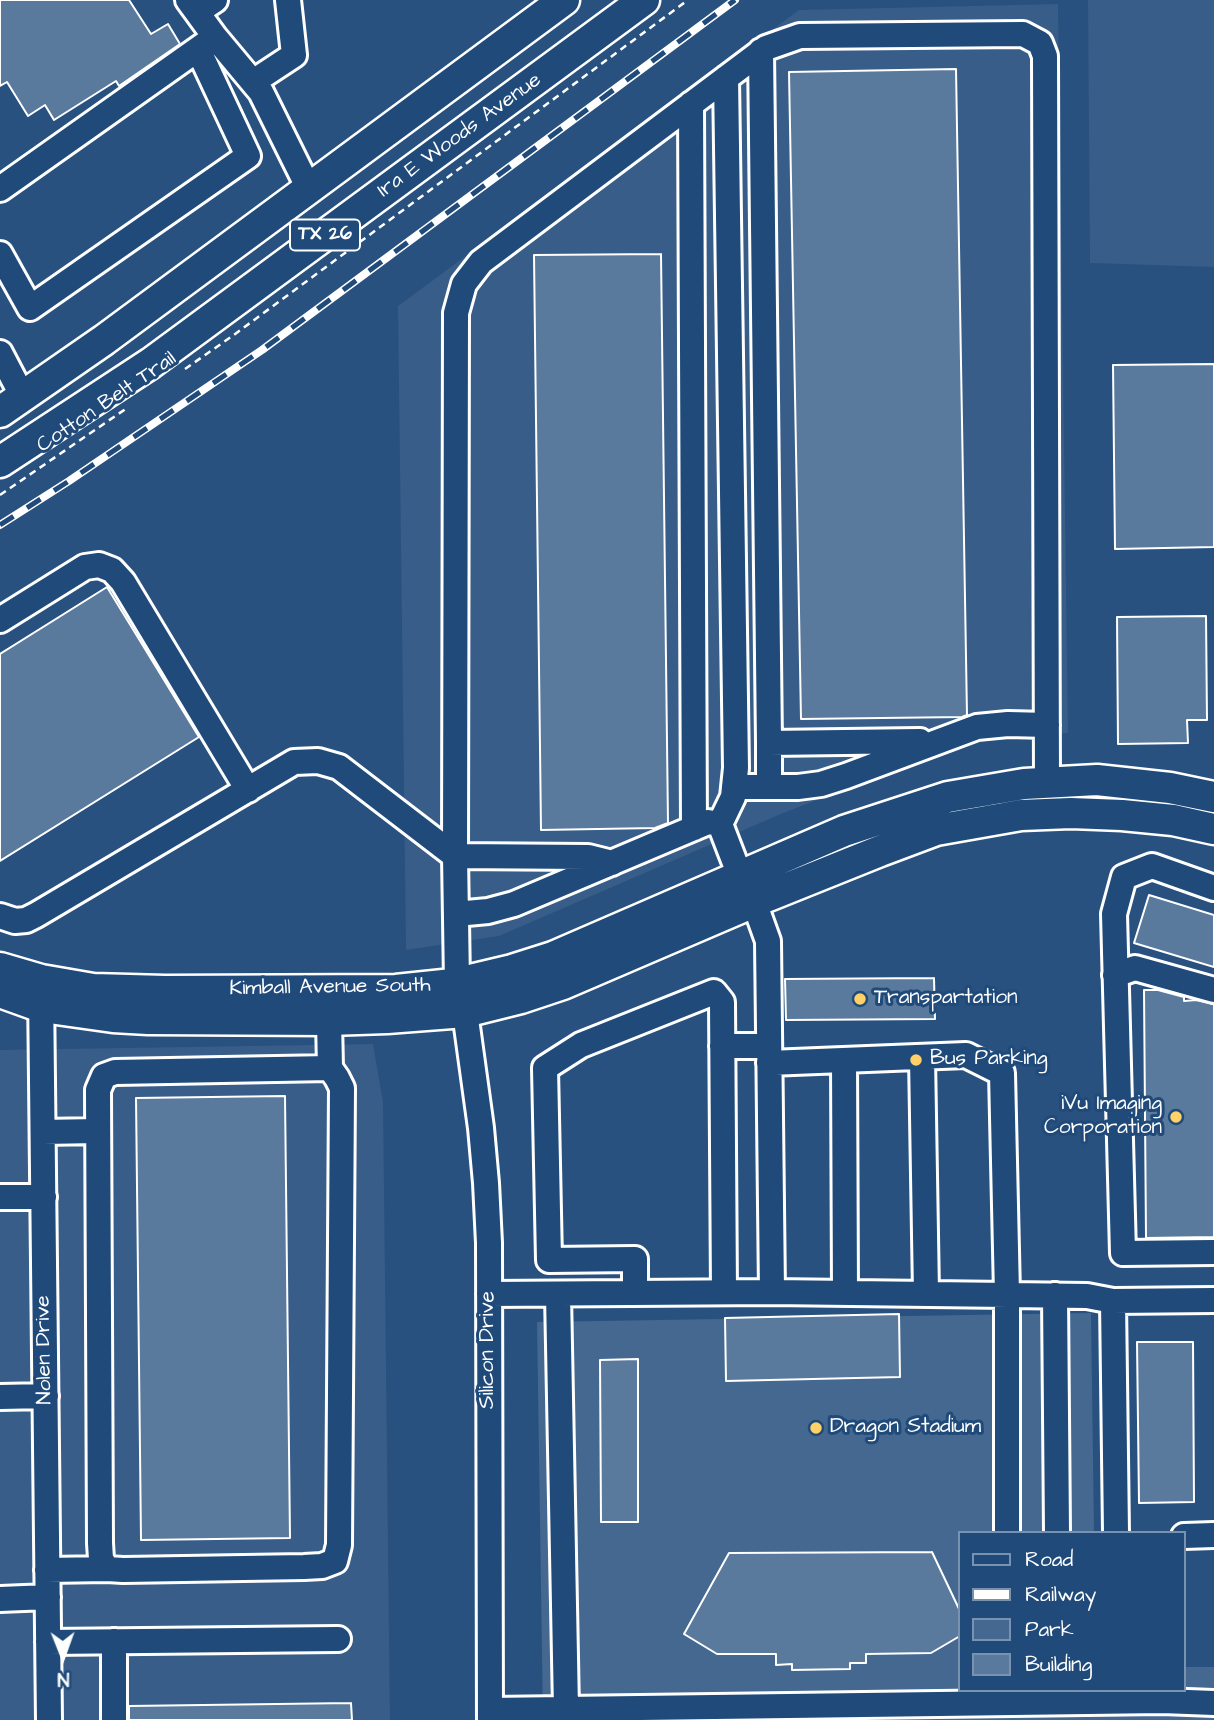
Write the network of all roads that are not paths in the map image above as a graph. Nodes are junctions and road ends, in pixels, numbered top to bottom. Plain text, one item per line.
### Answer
1 (288, 0) edge
2 (564, 0) edge
3 (644, 0) edge
4 (200, 4) edge
5 (206, 43) junction
6 (761, 51) junction
7 (726, 78) junction
8 (253, 82) junction
9 (691, 104) junction
10 (3, 180) edge
11 (315, 185) junction
12 (348, 219) junction
13 (0, 254) edge
14 (0, 353) edge
15 (730, 369) junction
16 (764, 369) junction
17 (12, 405) edge
18 (0, 462) edge
19 (693, 557) junction
20 (733, 557) junction
21 (0, 620) edge
22 (1047, 725) junction
23 (938, 741) junction
24 (769, 743) junction
25 (1047, 783) junction
26 (734, 787) junction
27 (769, 787) junction
28 (248, 790) junction
29 (1212, 790) edge
30 (1049, 814) junction
31 (720, 824) junction
32 (694, 828) junction
33 (1214, 829) edge
34 (455, 856) junction
35 (612, 863) junction
36 (740, 876) junction
37 (1214, 888) edge
38 (754, 902) junction
39 (456, 914) junction
40 (0, 916) edge
41 (0, 968) edge
42 (1115, 975) junction
43 (457, 983) junction
44 (1214, 990) edge
45 (0, 992) edge
46 (41, 994) junction
47 (465, 1012) junction
48 (329, 1020) junction
49 (722, 1046) junction
50 (769, 1054) junction
51 (922, 1057) junction
52 (844, 1060) junction
53 (330, 1068) junction
54 (97, 1131) junction
55 (43, 1132) junction
56 (0, 1197) edge
57 (44, 1197) junction
58 (1214, 1252) edge
59 (724, 1292) junction
60 (772, 1292) junction
61 (635, 1293) junction
62 (845, 1293) junction
63 (926, 1293) junction
64 (489, 1294) junction
65 (558, 1294) junction
66 (1007, 1294) junction
67 (1055, 1295) junction
68 (1214, 1300) edge
69 (1113, 1301) junction
70 (46, 1396) junction
71 (0, 1397) edge
72 (1007, 1531) edge
73 (1057, 1531) edge
74 (1116, 1531) edge
75 (1214, 1535) edge
76 (1186, 1536) edge
77 (107, 1569) junction
78 (47, 1570) junction
79 (48, 1597) junction
80 (0, 1599) edge
81 (338, 1639) dead end
82 (114, 1641) junction
83 (48, 1642) junction
84 (1008, 1704) edge
85 (1057, 1704) edge
86 (566, 1709) junction
87 (1199, 1709) edge
88 (1105, 1711) edge
89 (1147, 1711) edge
90 (881, 1712) edge
91 (924, 1712) edge
92 (970, 1712) edge
93 (749, 1713) edge
94 (793, 1713) edge
95 (837, 1713) edge
96 (658, 1714) edge
97 (702, 1714) edge
98 (490, 1715) edge
99 (49, 1720) edge
100 (114, 1720) edge

1 - 8 street
2 - 11 main road, TX 26
3 - 12 main road, Ira E Woods Avenue / TX 26
4 - 5 street
5 - 8 street
5 - 10 street
5 - 13 street
6 - 7 street, Silicon Drive
6 - 16 street
6 - 22 street, Silicon Drive
7 - 9 street, Silicon Drive
7 - 15 street
8 - 11 street
9 - 19 street
9 - 34 street, Silicon Drive
11 - 12 main road
11 - 17 main road, TX 26
12 - 18 main road, Ira E Woods Avenue / TX 26
14 - 17 street
15 - 16 street
15 - 20 street
16 - 24 street
19 - 20 street
19 - 32 street
20 - 26 street
21 - 28 street
22 - 23 street
22 - 25 street
23 - 24 street
23 - 27 street
24 - 27 street
25 - 29 main road, Kimball Avenue South
25 - 30 main road
25 - 36 main road, Kimball Avenue South
26 - 27 street
26 - 31 street
28 - 34 street
28 - 40 street
30 - 33 main road, Kimball Avenue South
30 - 38 main road, Kimball Avenue South
31 - 32 street
31 - 36 street
32 - 35 street
34 - 35 street
34 - 39 street, Silicon Drive
35 - 39 street
36 - 38 main road
36 - 43 main road, Kimball Avenue South
37 - 42 street
38 - 47 main road, Kimball Avenue South
38 - 50 street
39 - 43 street, Silicon Drive
41 - 46 main road, Kimball Avenue South
42 - 44 street
42 - 58 street
43 - 46 main road, Kimball Avenue South
43 - 47 street, Silicon Drive
45 - 46 main road, Kimball Avenue South
46 - 48 main road, Kimball Avenue South
46 - 55 street, Nolen Drive
47 - 48 main road, Kimball Avenue South
47 - 64 street, Silicon Drive
48 - 53 street
49 - 50 street
49 - 59 street
49 - 61 street
50 - 52 street
50 - 60 street
51 - 52 street
51 - 63 street
51 - 66 street
52 - 62 street
53 - 54 street
53 - 77 street
54 - 55 street
54 - 77 street
55 - 57 street, Nolen Drive
56 - 57 street
57 - 70 street, Nolen Drive
59 - 60 street
59 - 61 street
60 - 62 street
61 - 65 street
62 - 63 street
63 - 66 street
64 - 65 street
64 - 98 street, Silicon Drive
65 - 86 street
66 - 67 street
66 - 72 street
67 - 69 street
67 - 73 street
68 - 69 street
69 - 74 street
70 - 71 street
70 - 78 street, Nolen Drive
75 - 76 street
77 - 78 street
78 - 79 street, Nolen Drive
79 - 80 street
79 - 83 street, Nolen Drive
81 - 82 street
82 - 83 street
82 - 100 street
83 - 99 street, Nolen Drive
84 - 85 street
84 - 92 street
85 - 88 street
86 - 96 street
86 - 98 street
87 - 89 street
88 - 89 street
90 - 91 street
90 - 95 street
91 - 92 street
93 - 94 street
93 - 97 street
94 - 95 street
96 - 97 street

